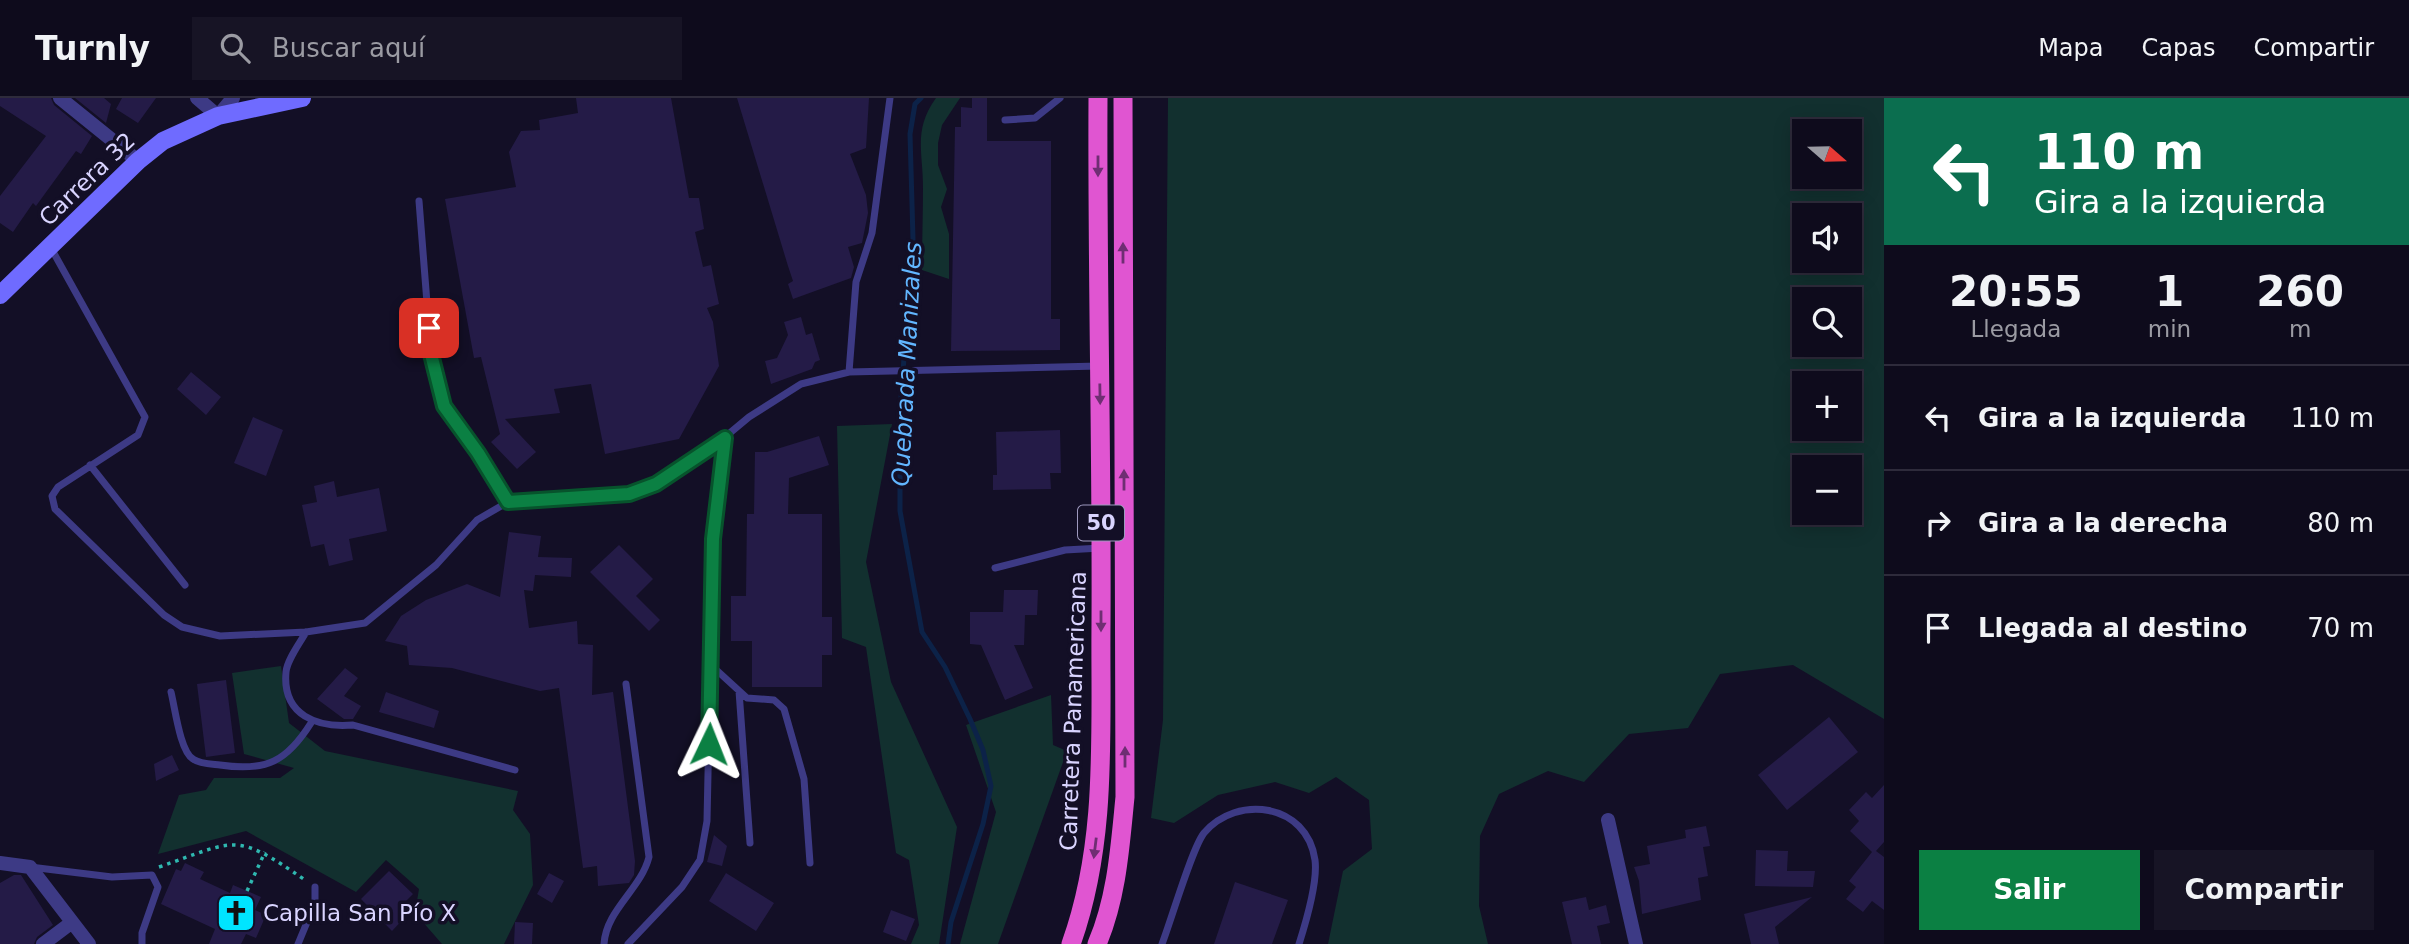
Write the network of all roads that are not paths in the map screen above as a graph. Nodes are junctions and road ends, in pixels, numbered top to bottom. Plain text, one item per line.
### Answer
1 (60, 98) edge
2 (197, 98) edge
3 (233, 98) edge
4 (302, 98) edge
5 (890, 98) edge
6 (1060, 98) edge
7 (1098, 98) edge
8 (1123, 98) edge
9 (218, 116) junction
10 (1005, 120) dead end
11 (138, 161) junction
12 (419, 201) dead end
13 (51, 248) junction
14 (0, 295) edge
15 (1100, 366) junction
16 (849, 372) junction
17 (725, 438) junction
18 (90, 465) junction
19 (508, 502) junction
20 (1101, 548) junction
21 (995, 568) dead end
22 (185, 584) dead end
23 (306, 632) junction
24 (712, 666) junction
25 (626, 684) dead end
26 (739, 691) junction
27 (171, 692) dead end
28 (312, 723) junction
29 (515, 770) dead end
30 (1608, 820) dead end
31 (750, 843) dead end
32 (810, 863) dead end
33 (2, 865) edge
34 (30, 867) junction
35 (314, 887) road end
36 (71, 923) junction
37 (140, 943) edge
38 (43, 944) edge
39 (89, 944) edge
40 (298, 944) edge
41 (604, 944) edge
42 (628, 944) edge
43 (1071, 944) edge
44 (1097, 944) edge
45 (1162, 944) edge
46 (1298, 944) edge
47 (1636, 944) edge

1 - 11 street
2 - 9 street
3 - 9 street
4 - 9 main road, Carrera 32
5 - 16 lane
6 - 10 lane
7 -> 15 highway, Carretera Panamericana / 50
44 -> 8 highway, Carretera Panamericana / 50
9 - 11 main road, Carrera 32
11 - 13 main road, Carrera 32
12 - 19 lane
13 - 14 main road, Carrera 32
13 - 18 lane
15 - 16 lane
15 -> 20 highway, Carretera Panamericana / 50
16 - 17 lane
17 - 19 lane
17 - 24 lane
18 - 22 lane
18 - 23 lane
19 - 23 lane
20 - 21 lane
20 -> 43 highway, Carretera Panamericana / 50
23 - 28 lane
24 - 26 lane
24 - 42 lane
25 - 41 lane
26 - 31 lane
26 - 32 lane
27 - 28 lane
28 - 29 lane
30 - 47 street
33 - 34 street
34 - 36 street
34 - 37 lane
35 - 40 lane
36 - 38 street
36 - 39 street
45 - 46 lane

